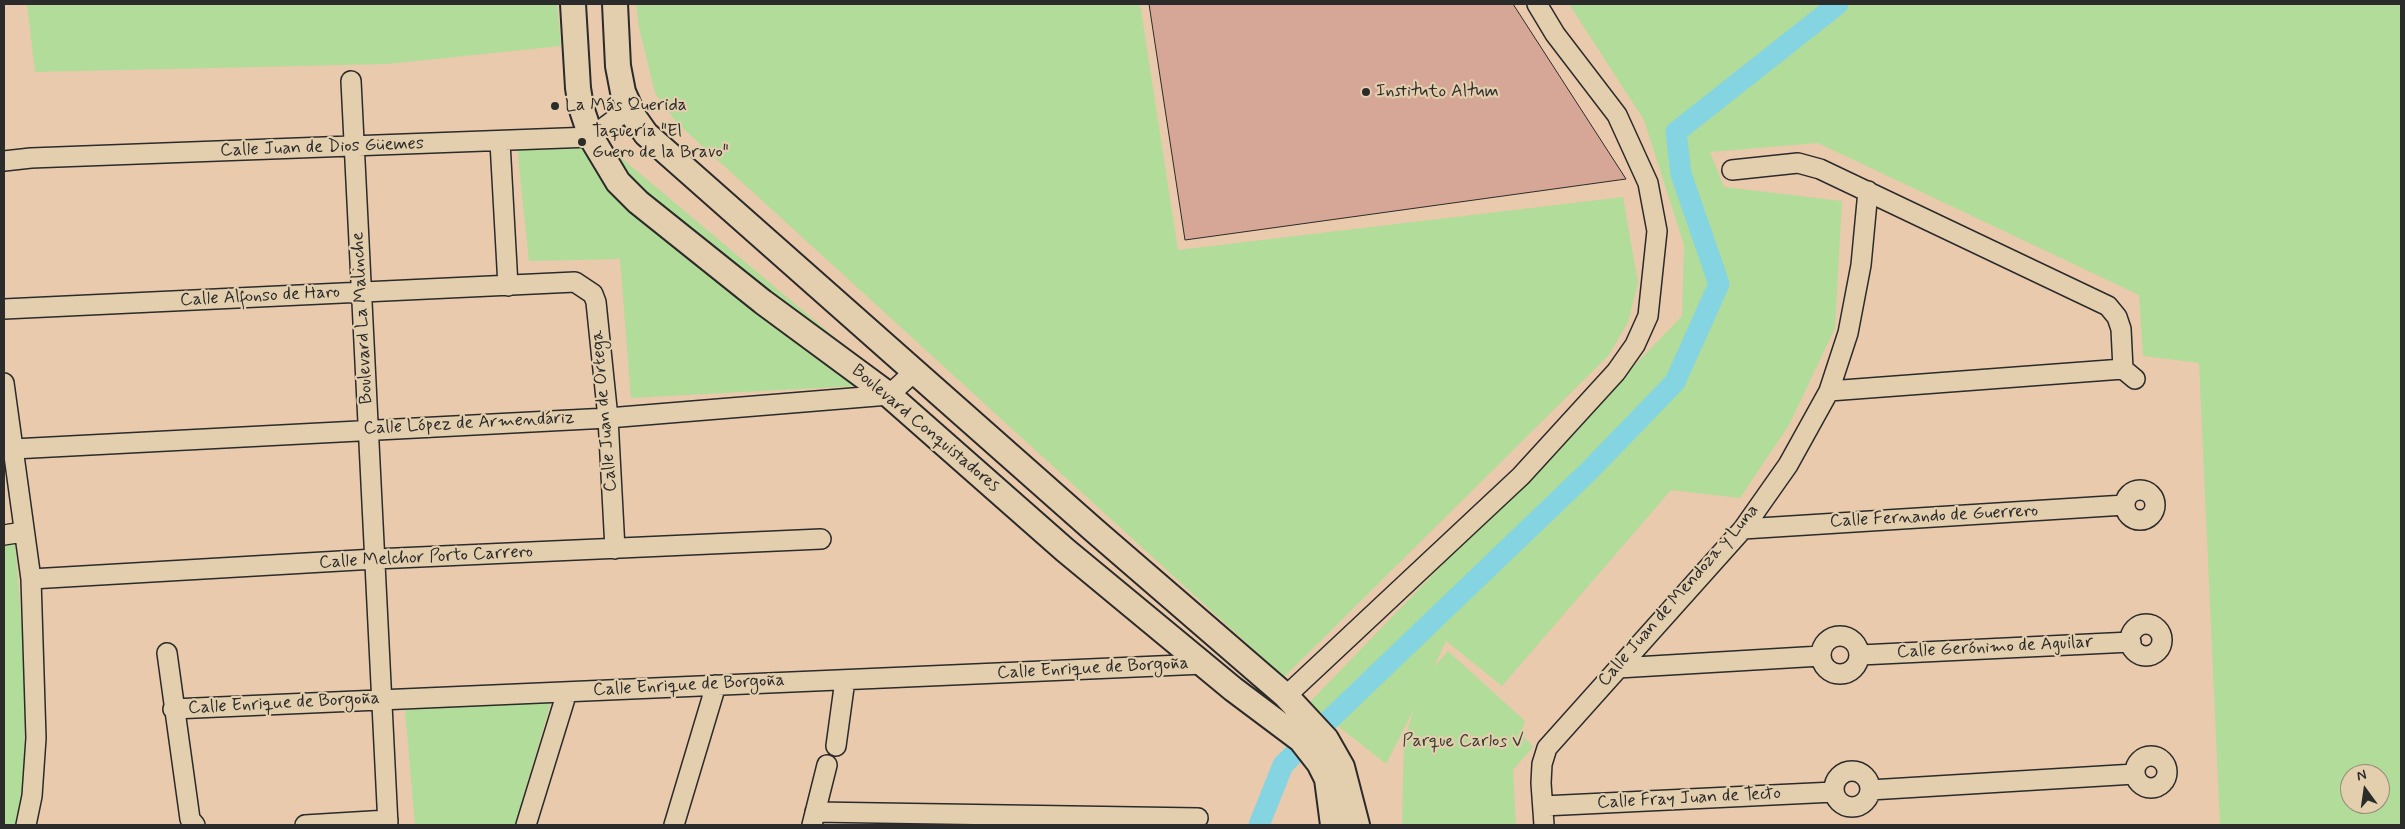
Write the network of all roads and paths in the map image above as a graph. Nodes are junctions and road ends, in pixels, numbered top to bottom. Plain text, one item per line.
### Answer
1 (573, 4) edge
2 (615, 4) edge
3 (1537, 4) edge
4 (351, 80) dead end
5 (630, 108) junction
6 (591, 137) junction
7 (500, 142) junction
8 (354, 146) junction
9 (4, 161) edge
10 (1732, 170) dead end
11 (1868, 191) junction
12 (575, 282) joint
13 (508, 286) junction
14 (362, 292) junction
15 (4, 310) edge
16 (915, 371) junction
17 (4, 383) edge
18 (1829, 391) junction
19 (889, 395) junction
20 (608, 418) junction
21 (368, 429) junction
22 (14, 449) junction
23 (2124, 505) dead end
24 (1742, 529) junction
25 (23, 532) junction
26 (4, 535) edge
27 (821, 539) dead end
28 (615, 549) junction
29 (375, 559) junction
30 (31, 579) junction
31 (2131, 642) dead end
32 (167, 653) dead end
33 (1860, 655) junction
34 (1821, 656) junction
35 (1204, 664) junction
36 (1618, 668) junction
37 (845, 680) junction
38 (716, 685) junction
39 (568, 692) junction
40 (1286, 696) junction
41 (382, 700) junction
42 (173, 709) junction
43 (836, 746) dead end
44 (827, 765) dead end
45 (2135, 774) dead end
46 (1870, 790) junction
47 (1834, 792) junction
48 (1543, 806) junction
49 (192, 817) edge
50 (1198, 818) dead end
51 (814, 819) edge
52 (388, 823) edge
53 (26, 825) edge
54 (305, 825) edge
55 (526, 825) edge
56 (674, 825) edge
57 (1333, 825) edge
58 (1357, 825) edge
59 (1544, 825) edge

1 - 6 street, Boulevard Conquistadores
2 - 5 street, Boulevard Conquistadores
3 - 40 street
4 - 8 street, Boulevard La Malinche
5 - 6 street
5 - 16 street, Boulevard Conquistadores
6 - 7 street, Calle Juan de Dios Güemes
6 - 19 street, Boulevard Conquistadores
7 - 8 street, Calle Juan de Dios Güemes
7 - 13 street
8 - 9 street, Calle Juan de Dios Güemes
8 - 14 street, Boulevard La Malinche
10 - 11 street
11 - 18 street, Calle Juan de Mendoza y Luna
11 - 18 street
12 - 13 street, Calle Alfonso de Haro
12 - 20 street, Calle Juan de Ortega
13 - 14 street, Calle Alfonso de Haro
14 - 15 street, Calle Alfonso de Haro
14 - 21 street, Boulevard La Malinche
16 - 19 street
16 - 40 street, Boulevard Conquistadores
17 - 22 street
18 - 24 street, Calle Juan de Mendoza y Luna
19 - 20 street, Calle López de Armendáriz
19 - 35 street, Boulevard Conquistadores
20 - 21 street, Calle López de Armendáriz
20 - 28 street, Calle Juan de Ortega
21 - 22 street, Calle López de Armendáriz
21 - 29 street, Boulevard La Malinche
22 - 25 street
23 - 24 street, Calle Fernando de Guerrero
24 - 36 street, Calle Juan de Mendoza y Luna
25 - 26 street
25 - 30 street
27 - 28 street, Calle Melchor Porto Carrero
28 - 29 street, Calle Melchor Porto Carrero
29 - 30 street, Calle Melchor Porto Carrero
29 - 41 street, Boulevard La Malinche
30 - 53 street
31 - 33 street, Calle Gerónimo de Aguilar
32 - 42 street
33 - 34 street
33 - 34 street
34 - 36 street
35 - 37 street, Calle Enrique de Borgoña
35 - 57 street, Boulevard Conquistadores
36 - 48 street, Calle Juan de Mendoza y Luna
37 - 38 street, Calle Enrique de Borgoña
37 - 43 street
38 - 39 street, Calle Enrique de Borgoña
38 - 56 street
39 - 41 street, Calle Enrique de Borgoña
39 - 55 street
40 - 58 street, Boulevard Conquistadores
41 - 42 street, Calle Enrique de Borgoña
41 - 52 street, Boulevard La Malinche
42 - 49 street
44 - 51 street
45 - 46 street
46 - 47 street
46 - 47 street
47 - 48 street, Calle Fray Juan de Tecto
48 - 59 street, Calle Juan de Mendoza y Luna
50 - 51 street
52 - 54 street

